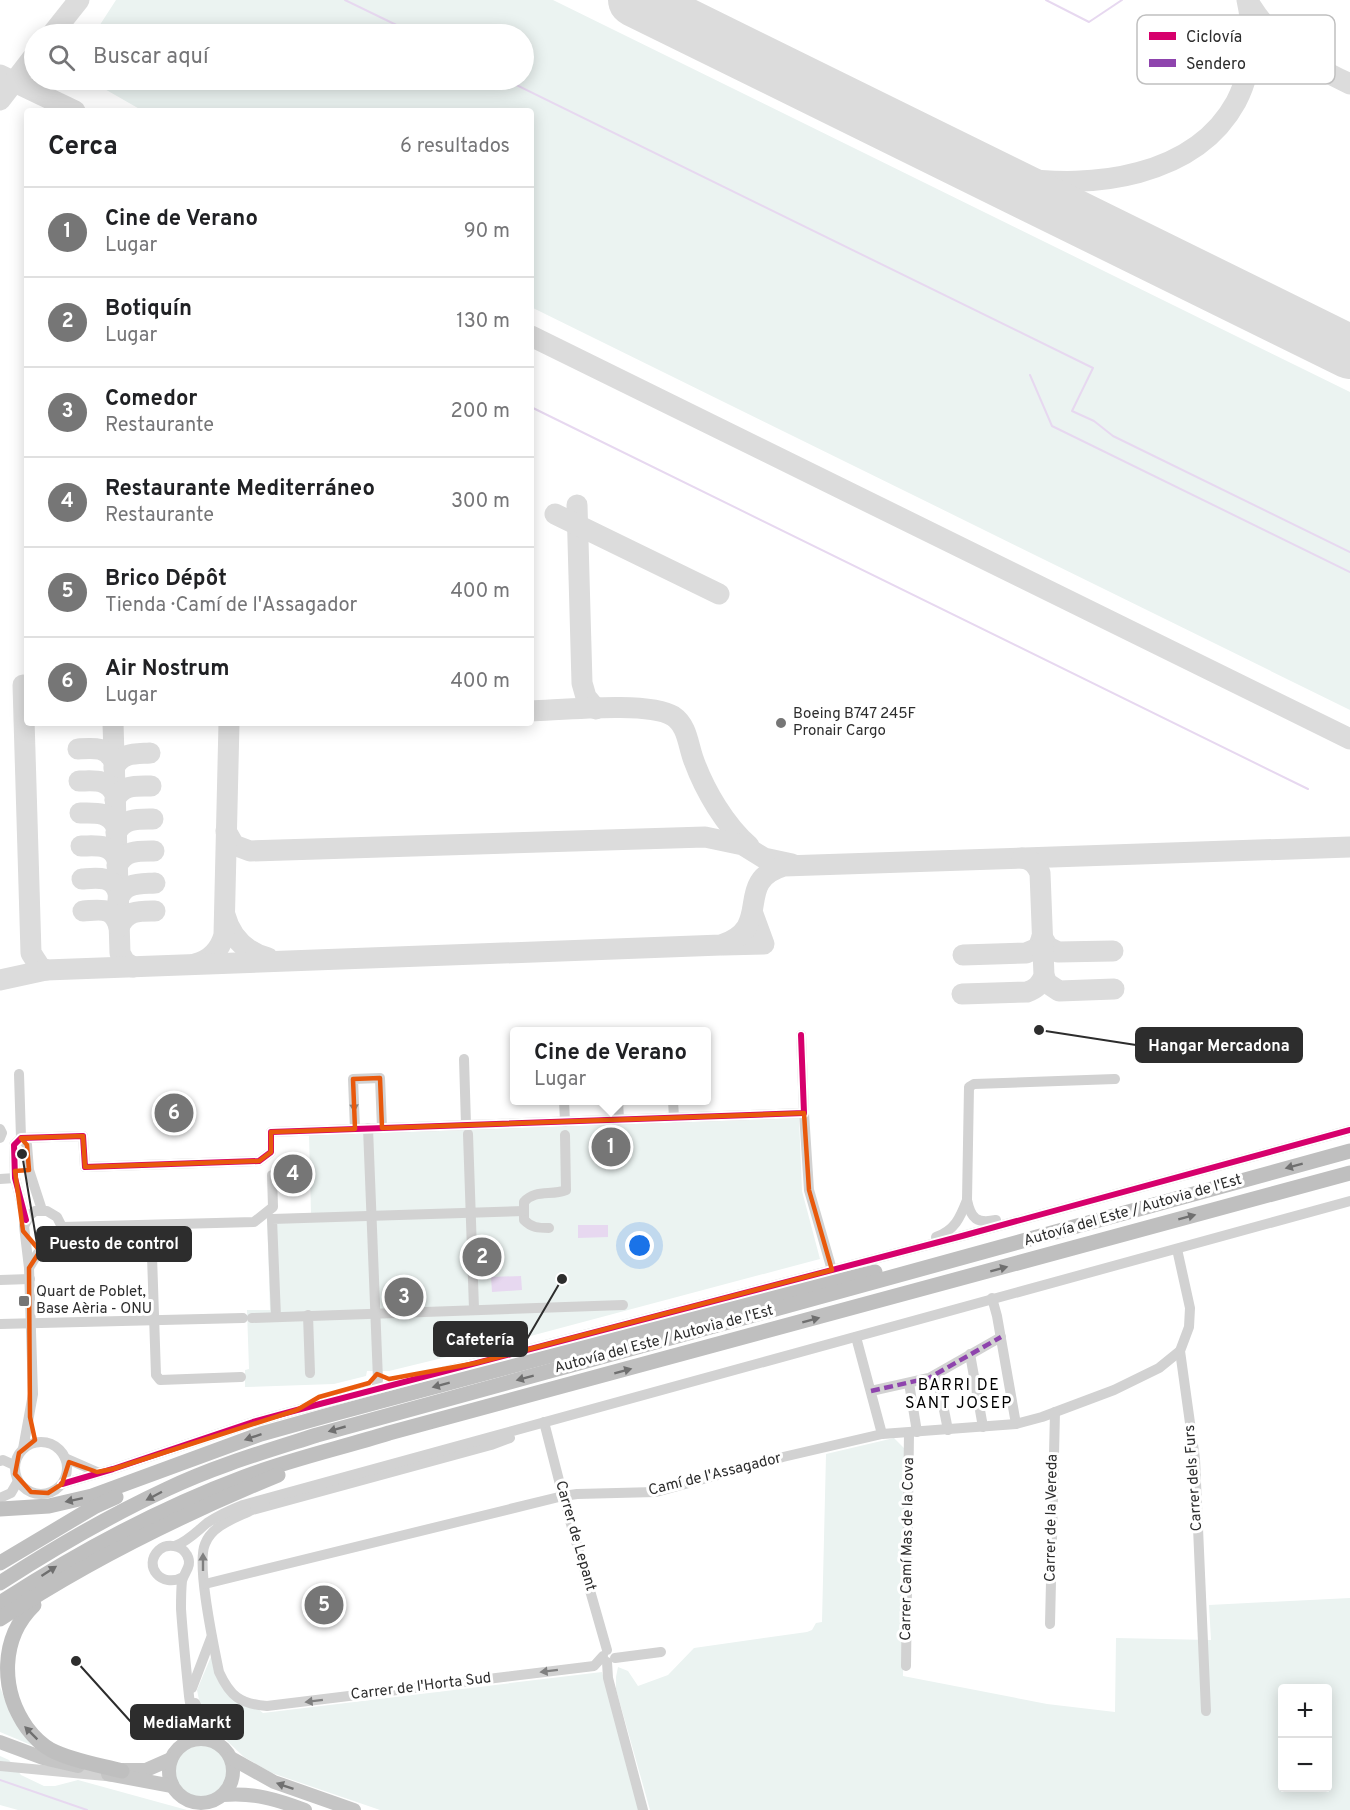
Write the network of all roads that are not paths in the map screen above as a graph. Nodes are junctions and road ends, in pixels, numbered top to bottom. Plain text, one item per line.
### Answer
1 (801, 1035) dead end
2 (464, 1059) dead end
3 (19, 1074) dead end
4 (1115, 1079) dead end
5 (564, 1105) edge
6 (618, 1105) edge
7 (673, 1105) edge
8 (804, 1113) junction
9 (674, 1118) junction
10 (619, 1120) junction
11 (565, 1122) junction
12 (368, 1128) junction
13 (382, 1128) junction
14 (0, 1129) edge
15 (355, 1129) junction
16 (467, 1130) junction
17 (1350, 1130) edge
18 (565, 1135) dead end
19 (0, 1138) edge
20 (21, 1138) junction
21 (1350, 1151) edge
22 (28, 1170) junction
23 (1350, 1173) edge
24 (15, 1174) junction
25 (272, 1174) dead end
26 (0, 1179) edge
27 (1350, 1201) edge
28 (968, 1205) junction
29 (42, 1210) junction
30 (524, 1211) junction
31 (471, 1213) junction
32 (371, 1216) junction
33 (1035, 1216) junction
34 (26, 1220) junction
35 (1088, 1222) junction
36 (151, 1226) junction
37 (62, 1227) junction
38 (549, 1228) dead end
39 (962, 1236) junction
40 (25, 1237) junction
41 (45, 1248) junction
42 (1176, 1249) junction
43 (884, 1256) junction
44 (832, 1270) junction
45 (30, 1274) junction
46 (0, 1281) edge
47 (992, 1298) junction
48 (622, 1305) dead end
49 (474, 1309) junction
50 (375, 1312) junction
51 (308, 1315) junction
52 (276, 1317) junction
53 (154, 1320) junction
54 (30, 1323) junction
55 (0, 1324) edge
56 (856, 1337) junction
57 (1001, 1337) junction
58 (1180, 1351) junction
59 (970, 1354) junction
60 (476, 1363) junction
61 (377, 1371) junction
62 (310, 1373) dead end
63 (937, 1375) junction
64 (241, 1377) dead end
65 (909, 1383) junction
66 (376, 1389) junction
67 (871, 1390) junction
68 (297, 1410) junction
69 (1054, 1412) junction
70 (30, 1417) junction
71 (451, 1418) junction
72 (544, 1422) junction
73 (1016, 1424) junction
74 (983, 1427) junction
75 (524, 1428) junction
76 (948, 1430) junction
77 (913, 1432) junction
78 (882, 1434) junction
79 (44, 1442) junction
80 (23, 1449) junction
81 (65, 1458) junction
82 (0, 1461) edge
83 (189, 1461) junction
84 (15, 1465) junction
85 (97, 1472) junction
86 (18, 1482) junction
87 (62, 1484) junction
88 (562, 1496) junction
89 (0, 1498) edge
90 (0, 1509) edge
91 (221, 1515) junction
92 (175, 1546) junction
93 (187, 1555) junction
94 (0, 1563) edge
95 (79, 1571) junction
96 (183, 1578) junction
97 (165, 1581) junction
98 (0, 1583) edge
99 (205, 1584) junction
100 (0, 1603) edge
101 (181, 1607) junction
102 (0, 1619) edge
103 (1050, 1624) dead end
104 (212, 1634) junction
105 (662, 1652) dead end
106 (608, 1659) junction
107 (906, 1666) dead end
108 (190, 1683) junction
109 (1206, 1711) dead end
110 (213, 1741) junction
111 (0, 1742) edge
112 (183, 1745) junction
113 (231, 1758) junction
114 (171, 1759) junction
115 (0, 1766) edge
116 (125, 1775) junction
117 (172, 1786) junction
118 (223, 1795) junction
119 (305, 1810) edge
120 (354, 1810) edge
121 (644, 1810) edge

1 - 8 street
2 - 16 street
3 - 20 street
4 - 28 street
5 - 11 street
6 - 10 street
7 - 9 street
8 - 9 street
8 - 44 street
9 - 10 street
10 - 11 street
11 - 16 street
12 - 13 street
12 - 15 street
12 - 32 street
13 -> 15 street
13 - 16 street
14 - 19 street
15 - 20 street
16 - 31 street
17 - 33 street
18 - 30 street
20 - 22 street
20 - 24 street
21 -> 35 highway, Autovía del Este / Autovia de l'Est
22 - 24 street
22 - 29 street
71 -> 23 highway, Autovía del Este / Autovia de l'Est
24 - 26 street
24 - 34 street
25 - 36 street
27 - 42 street
28 - 33 street
28 - 39 street
28 - 43 street
29 - 34 street
29 - 37 street
30 - 31 street
30 - 38 street
31 - 32 street
31 - 49 street
32 - 50 street
32 - 52 street
33 - 39 street
34 - 40 street
35 -> 83 highway
35 -> 98 highway, Autovía del Este / Autovia de l'Est
36 - 37 street
36 - 53 street
37 - 41 street
39 - 43 street
40 - 41 street
40 - 45 street
41 - 45 street
42 - 47 street
42 - 58 street, Carrer dels Furs
43 - 44 street
44 - 60 street
45 - 46 street
45 - 54 street
47 - 56 street
47 - 57 street
48 - 49 street
49 - 50 street
50 - 51 street
50 - 61 street
51 - 52 street
51 - 62 street
52 - 53 street
53 - 54 street
53 - 64 street
54 - 55 street
54 - 70 street
56 - 67 street
56 - 72 street
57 - 59 street
57 - 73 street
58 - 69 street, Camí de l'Assagador
58 - 109 street, Carrer dels Furs
59 - 63 street
59 - 74 street
60 - 61 street
60 - 66 street
61 - 66 street
61 - 68 street
63 - 65 street
63 - 76 street
65 - 67 street
65 - 77 street, Carrer Camí Mas de la Cova
66 - 68 street
67 - 78 street
68 - 85 street
69 - 73 street, Camí de l'Assagador
69 - 103 street, Carrer de la Vereda
70 - 79 street
70 - 80 street
71 - 95 highway
100 -> 71 highway, Autovía del Este / Autovia de l'Est
72 - 75 street
72 - 88 street, Carrer de Lepant
73 - 74 street, Camí de l'Assagador
74 - 76 street, Camí de l'Assagador
75 - 91 street
99 -> 75 street
76 - 77 street, Camí de l'Assagador
77 - 78 street, Camí de l'Assagador
77 - 107 street, Carrer Camí Mas de la Cova
78 - 88 street, Camí de l'Assagador
79 - 80 street
79 - 81 street
80 - 84 street
81 - 85 street
81 - 87 street
82 - 84 street
83 -> 90 highway
83 - 94 highway
84 - 86 street
85 - 87 street
86 - 87 street
86 - 89 street
88 - 99 street, Camí de l'Assagador
88 - 106 street, Carrer de Lepant
91 - 92 street
91 - 93 street
92 - 93 street
92 - 97 street
93 - 96 street
95 - 102 highway
116 -> 95 highway
96 - 97 street
96 - 101 street
97 - 101 street
99 - 104 street
101 - 108 street
106 -> 104 street, Carrer de l'Horta Sud
104 - 108 street
105 - 106 street
106 - 121 street, Carrer de Lepant
108 - 110 street
108 - 112 street
110 - 112 main road
110 - 113 main road
111 - 116 main road
112 - 114 main road
113 - 118 main road
120 -> 113 main road
114 - 116 main road
114 - 117 main road
115 - 116 street
116 - 117 main road
117 - 118 main road
118 - 119 main road

